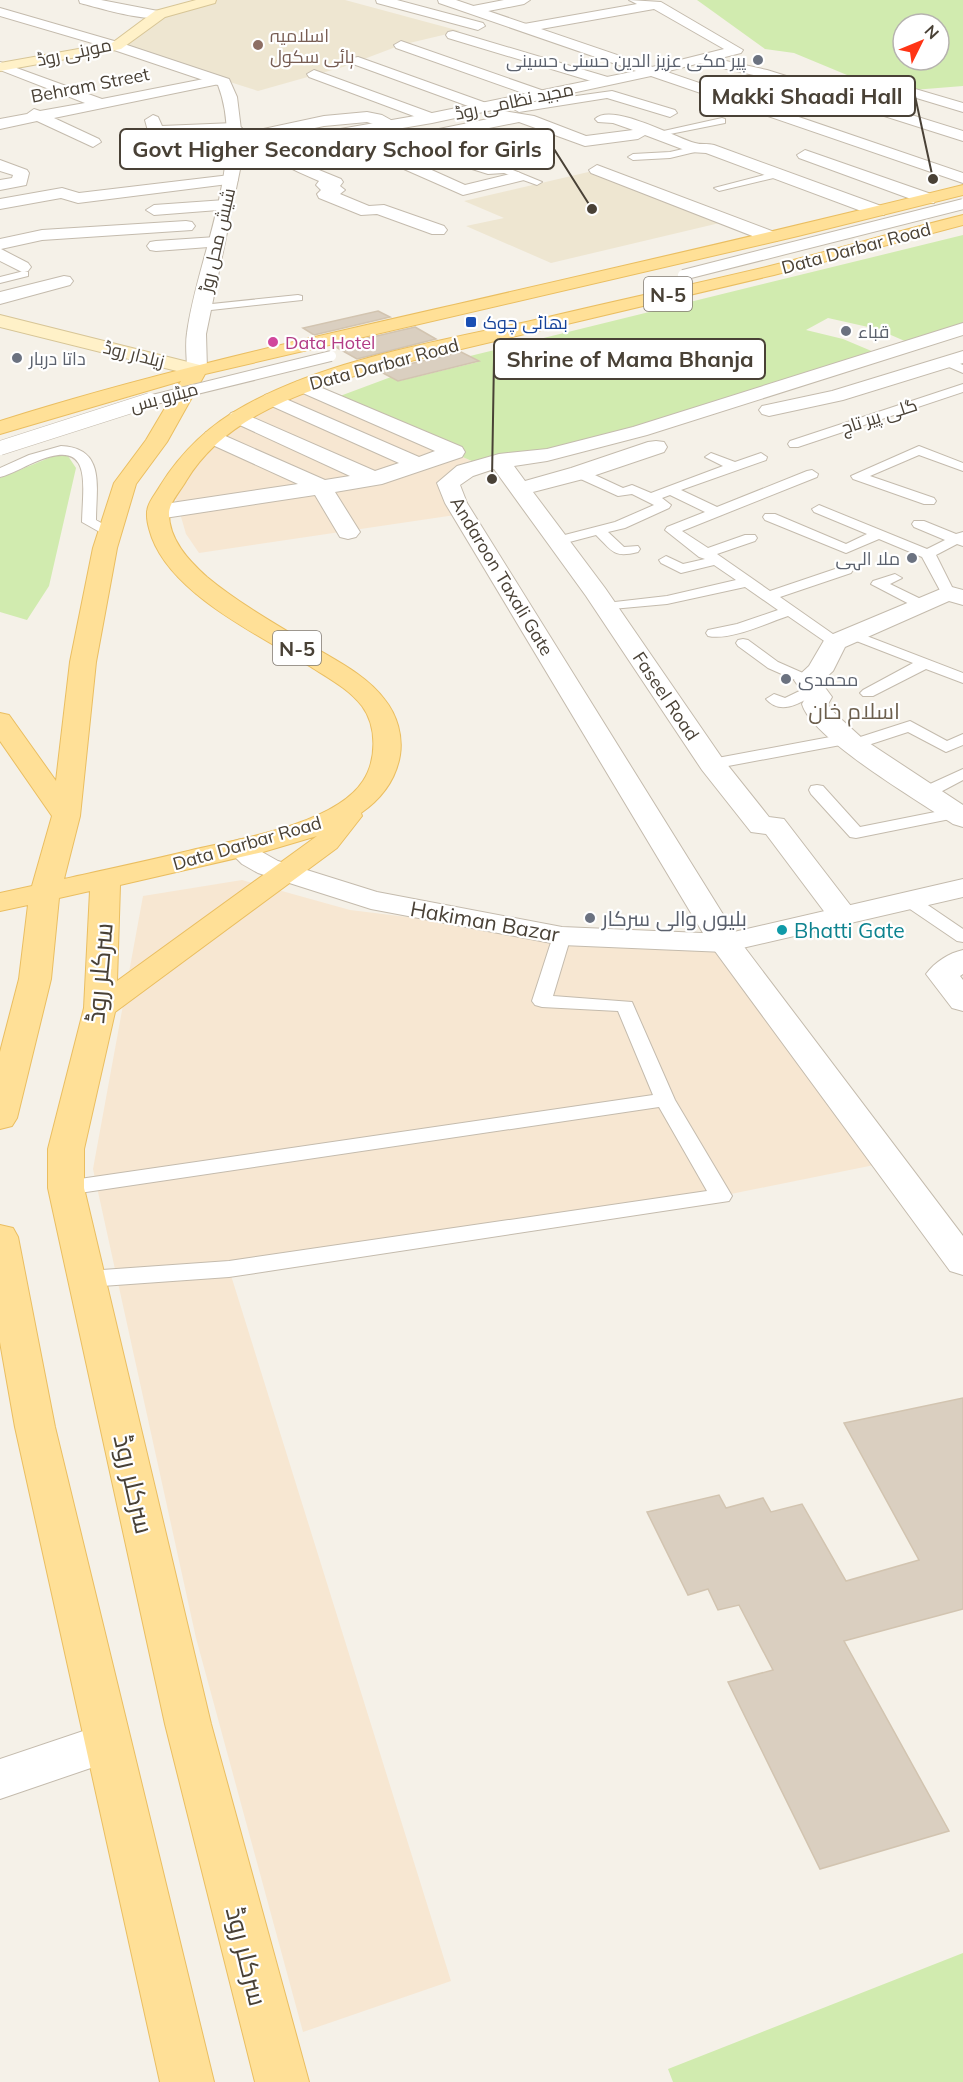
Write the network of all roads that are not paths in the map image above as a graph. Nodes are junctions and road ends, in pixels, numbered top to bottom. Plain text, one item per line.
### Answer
1 (85, 0) edge
2 (209, 0) edge
3 (383, 0) edge
4 (444, 0) edge
5 (524, 0) edge
6 (612, 0) edge
7 (635, 0) edge
8 (656, 5) junction
9 (473, 10) junction
10 (0, 12) edge
11 (158, 15) junction
12 (504, 22) junction
13 (0, 25) edge
14 (478, 26) dead end
15 (524, 28) junction
16 (453, 35) dead end
17 (401, 45) dead end
18 (116, 46) junction
19 (87, 51) junction
20 (699, 59) junction
21 (358, 60) dead end
22 (3, 65) edge
23 (180, 67) junction
24 (649, 72) junction
25 (145, 74) dead end
26 (314, 74) dead end
27 (219, 80) junction
28 (606, 81) junction
29 (86, 85) dead end
30 (860, 87) dead end
31 (573, 88) junction
32 (814, 89) junction
33 (63, 90) junction
34 (905, 90) dead end
35 (542, 95) junction
36 (31, 96) dead end
37 (601, 96) junction
38 (103, 104) junction
39 (963, 108) edge
40 (670, 113) dead end
41 (37, 115) junction
42 (483, 115) junction
43 (5, 118) edge
44 (432, 118) junction
45 (603, 119) dead end
46 (153, 120) dead end
47 (722, 121) dead end
48 (392, 125) junction
49 (460, 130) junction
50 (655, 134) junction
51 (333, 135) junction
52 (963, 136) edge
53 (515, 137) dead end
54 (235, 140) junction
55 (93, 142) dead end
56 (858, 143) junction
57 (492, 144) junction
58 (260, 148) junction
59 (369, 148) junction
60 (696, 149) junction
61 (436, 155) junction
62 (805, 155) junction
63 (633, 157) dead end
64 (525, 158) dead end
65 (418, 159) dead end
66 (0, 165) edge
67 (757, 166) junction
68 (597, 170) dead end
69 (779, 174) junction
70 (518, 177) junction
71 (963, 178) edge
72 (230, 180) junction
73 (537, 182) dead end
74 (0, 185) edge
75 (719, 188) dead end
76 (963, 190) edge
77 (928, 199) junction
78 (0, 204) edge
79 (963, 204) edge
80 (225, 205) junction
81 (143, 211) dead end
82 (878, 211) junction
83 (72, 216) dead end
84 (37, 219) dead end
85 (963, 220) edge
86 (220, 224) junction
87 (438, 230) dead end
88 (771, 237) junction
89 (216, 242) junction
90 (0, 244) edge
91 (137, 247) dead end
92 (722, 248) junction
93 (26, 259) edge
94 (774, 270) junction
95 (683, 274) dead end
96 (0, 280) edge
97 (64, 281) dead end
98 (0, 298) edge
99 (298, 298) dead end
100 (202, 308) junction
101 (0, 321) edge
102 (963, 329) edge
103 (331, 356) dead end
104 (957, 363) edge
105 (197, 370) junction
106 (303, 386) junction
107 (963, 388) edge
108 (272, 399) junction
109 (729, 403) junction
110 (769, 410) junction
111 (238, 417) junction
112 (397, 427) junction
113 (0, 428) edge
114 (214, 437) junction
115 (362, 439) junction
116 (794, 444) dead end
117 (0, 448) edge
118 (319, 454) junction
119 (711, 457) dead end
120 (761, 457) dead end
121 (499, 461) junction
122 (418, 464) junction
123 (280, 467) junction
124 (735, 467) junction
125 (963, 467) edge
126 (0, 473) edge
127 (579, 473) junction
128 (812, 474) dead end
129 (374, 479) junction
130 (321, 486) junction
131 (519, 489) junction
132 (670, 490) junction
133 (651, 498) junction
134 (929, 501) dead end
135 (819, 509) dead end
136 (158, 512) junction
137 (716, 512) junction
138 (770, 517) dead end
139 (919, 524) dead end
140 (598, 530) junction
141 (110, 532) junction
142 (348, 532) dead end
143 (878, 534) junction
144 (750, 538) dead end
145 (961, 539) edge
146 (558, 541) junction
147 (633, 549) dead end
148 (928, 554) junction
149 (709, 557) junction
150 (666, 560) dead end
151 (846, 570) dead end
152 (895, 578) dead end
153 (748, 582) junction
154 (770, 596) junction
155 (956, 596) edge
156 (921, 605) junction
157 (606, 607) junction
158 (789, 611) junction
159 (713, 633) dead end
160 (843, 638) junction
161 (743, 643) dead end
162 (925, 663) junction
163 (961, 683) edge
164 (811, 685) junction
165 (868, 693) dead end
166 (774, 699) dead end
167 (0, 721) edge
168 (963, 739) edge
169 (850, 742) junction
170 (712, 764) junction
171 (963, 774) edge
172 (817, 790) dead end
173 (926, 793) junction
174 (361, 801) junction
175 (66, 816) junction
176 (959, 816) edge
177 (241, 848) junction
178 (286, 873) junction
179 (105, 880) junction
180 (963, 888) edge
181 (45, 892) junction
182 (910, 901) junction
183 (0, 902) edge
184 (843, 916) junction
185 (562, 936) junction
186 (963, 937) edge
187 (725, 943) junction
188 (963, 959) edge
189 (963, 1001) edge
190 (100, 1008) junction
191 (8, 1038) edge
192 (665, 1100) junction
193 (0, 1118) edge
194 (66, 1188) junction
195 (0, 1237) edge
196 (963, 1262) edge
197 (88, 1279) junction
198 (107, 1743) junction
199 (0, 1779) edge
200 (187, 2082) edge
201 (282, 2082) edge

1 - 11 street
2 - 11 main road, موہنی روڈ
3 - 14 street
4 - 9 street
5 - 9 street
6 - 12 street
7 - 8 street
8 - 15 street
8 - 20 street, مجید نظامی روڈ
9 - 12 street
10 - 18 street
11 - 18 main road, موہنی روڈ
12 - 15 street
13 - 19 street
15 - 24 street
16 - 28 street
17 - 35 street
18 - 19 main road, موہنی روڈ
18 - 23 street
19 - 22 main road, موہنی روڈ
20 - 24 street, مجید نظامی روڈ
20 - 32 street
21 - 42 street
22 - 33 street
23 - 25 street, Behram Street
23 - 27 street
24 - 28 street, مجید نظامی روڈ
24 - 56 street
26 - 44 street
27 - 38 street
27 - 54 street, شیش محل روڑ
28 - 31 street, مجید نظامی روڈ
29 - 33 street, Behram Street
30 - 32 street
31 - 35 street, مجید نظامی روڈ
31 - 37 street
32 - 52 street
33 - 36 street, Behram Street
33 - 38 street
34 - 39 street
35 - 42 street, مجید نظامی روڈ
37 - 40 street
37 - 42 street
38 - 41 street
41 - 43 street
41 - 55 street
42 - 44 street, مجید نظامی روڈ
42 - 49 street
42 - 50 street
42 - 53 street
44 - 48 street, مجید نظامی روڈ
45 - 50 street
46 - 54 street
47 - 50 lane
48 - 51 street, مجید نظامی روڈ
48 - 54 street
49 - 57 lane
49 - 59 street
50 - 60 street
51 - 58 street, مجید نظامی روڈ
51 - 59 street
54 - 58 street, مجید نظامی روڈ
54 - 72 street, شیش محل روڑ
56 - 62 street
56 - 71 street
57 - 61 lane
57 - 64 lane
58 - 87 street
59 - 70 street
60 - 63 lane
60 - 67 street
61 - 65 lane
61 - 70 lane
62 - 67 street
62 - 77 street
66 - 74 street
67 - 69 street
68 - 88 street
69 - 75 lane
69 - 82 street
70 - 73 lane
72 - 78 street
72 - 80 street, شیش محل روڑ
76 - 77 main road, Data Darbar Road / N-5
77 - 82 main road, Data Darbar Road / N-5
79 - 95 lane, bridge
80 - 81 street
80 - 86 street, شیش محل روڑ
82 - 88 main road, Data Darbar Road / N-5
83 - 84 street
85 - 94 main road, Data Darbar Road / N-5
86 - 89 street, شیش محل روڑ
86 - 90 street
88 - 92 main road, Data Darbar Road / N-5
89 - 91 street
89 - 100 street, شیش محل روڑ
92 - 94 main road
92 - 105 main road, Data Darbar Road / N-5
93 - 96 lane
94 - 106 main road, Data Darbar Road / N-5
97 - 98 street
99 - 100 lane
100 - 105 street, شیش محل روڑ
101 - 105 main road, زیلدار روڈ
102 - 109 street, Andaroon Taxali Gate
103 - 117 lane, میٹرو بس, bridge
104 - 110 street
105 - 113 main road, Data Darbar Road / N-5
105 - 141 main road
106 - 108 main road, Data Darbar Road / N-5
106 - 112 street
107 - 116 lane, گلی پیر تاج
108 - 111 main road, Data Darbar Road / N-5
108 - 115 street
109 - 110 street
109 - 121 street, Andaroon Taxali Gate
110 - 127 street
111 - 114 main road, Data Darbar Road / N-5
111 - 118 street
112 - 115 street
112 - 122 street
114 - 123 street
114 - 136 main road, Data Darbar Road / N-5
115 - 118 street
115 - 122 street
118 - 123 street
118 - 129 street
119 - 124 lane
120 - 124 lane
121 - 131 street, Faseel Road
121 - 187 street, Andaroon Taxali Gate
122 - 129 street
123 - 130 street
124 - 132 lane
125 - 134 lane
126 - 141 lane
127 - 131 street
127 - 133 lane
128 - 137 lane
129 - 130 street
130 - 136 street
130 - 142 street
131 - 146 street, Faseel Road
132 - 133 lane
132 - 137 lane
133 - 140 lane
135 - 143 lane
136 - 174 main road, Data Darbar Road / N-5
137 - 149 lane
138 - 143 lane
139 - 145 lane
140 - 146 lane
140 - 147 lane
141 - 175 main road
143 - 148 lane
144 - 149 lane
145 - 148 lane
146 - 157 street, Faseel Road
148 - 155 lane
149 - 150 lane
149 - 153 lane
151 - 154 lane
152 - 156 lane
153 - 154 lane
153 - 157 lane
154 - 158 lane
155 - 156 street
156 - 160 street
157 - 170 street, Faseel Road
158 - 159 lane
158 - 160 lane
160 - 162 lane
160 - 164 street
161 - 164 lane
162 - 163 lane
162 - 165 lane
164 - 166 lane
164 - 169 street
167 - 175 main road
168 - 169 lane
169 - 170 lane
169 - 173 street
170 - 184 street, Faseel Road
171 - 173 lane
172 - 176 lane
173 - 176 street
174 - 177 main road, Data Darbar Road / N-5
174 - 178 main road
175 - 181 main road
177 - 178 street, Hakiman Bazar
177 - 179 main road, Data Darbar Road / N-5
178 - 185 street, Hakiman Bazar
178 - 190 main road
179 - 181 main road, N-5
179 - 190 main road, سرکلر روڈ
180 - 182 street, Hakiman Bazar
181 - 183 main road, N-5
181 - 191 main road
182 - 184 street, Hakiman Bazar
182 - 186 lane
184 - 187 street, Hakiman Bazar
185 - 187 street, Hakiman Bazar
185 - 192 lane
187 - 196 street
188 - 189 street
190 - 194 main road, سرکلر روڈ
191 - 193 main road
192 - 194 lane
192 - 197 lane
194 - 197 main road, سرکلر روڈ
195 - 198 main road
197 - 201 main road, سرکلر روڈ
198 - 199 street
198 - 200 main road

